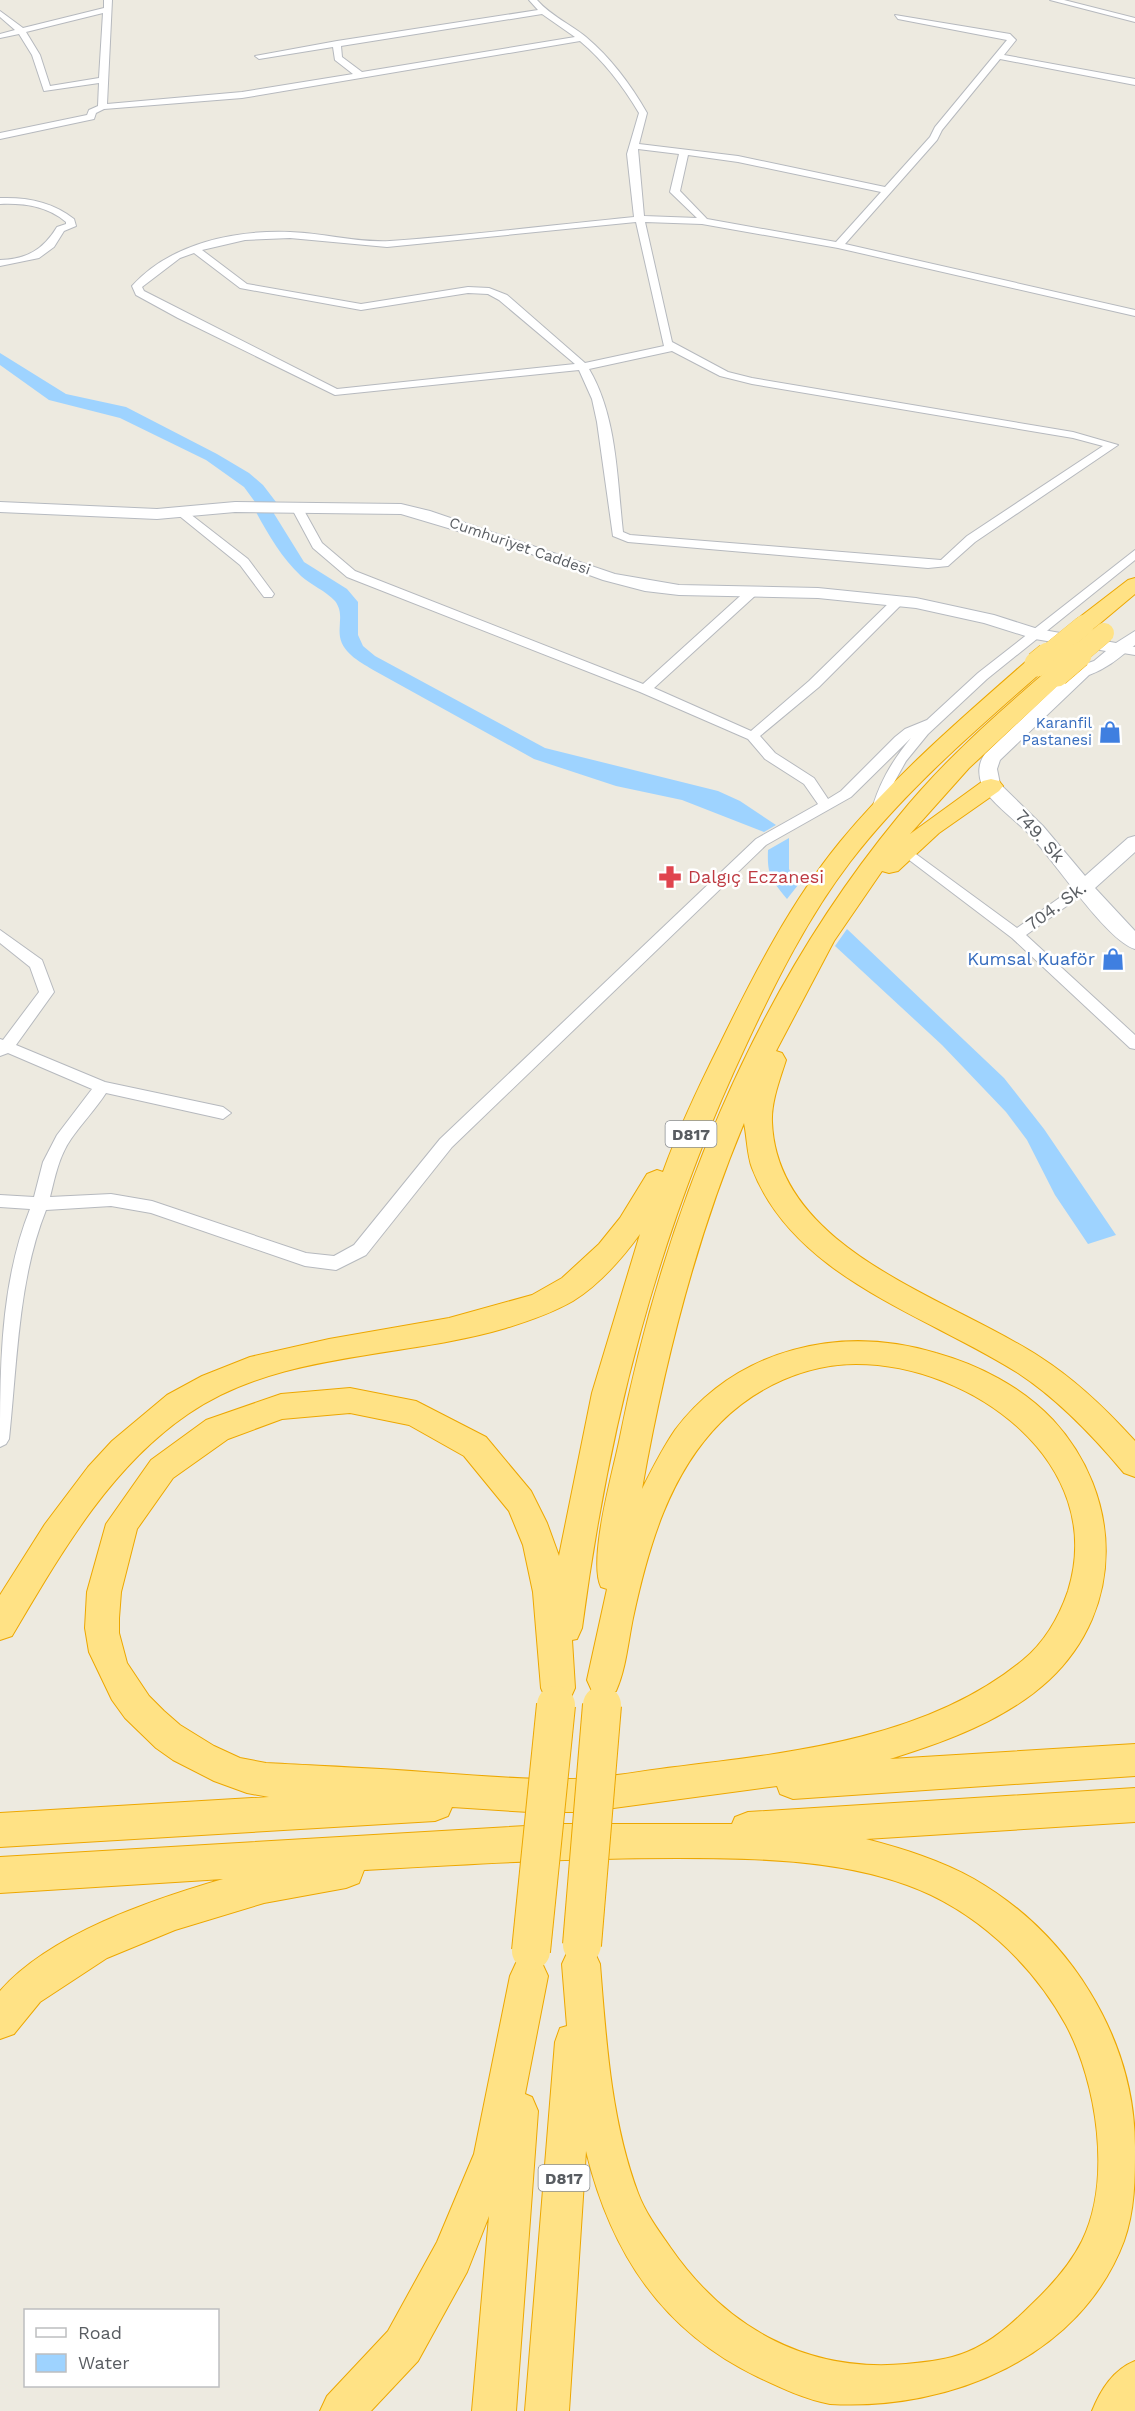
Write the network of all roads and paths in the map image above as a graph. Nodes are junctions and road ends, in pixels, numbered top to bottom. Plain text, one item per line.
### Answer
1 (533, 0) edge
2 (1054, 0) edge
3 (1080, 0) edge
4 (1066, 4) junction
5 (107, 5) edge
6 (542, 12) junction
7 (0, 13) edge
8 (898, 17) dead end
9 (1135, 20) edge
10 (22, 30) junction
11 (0, 36) edge
12 (582, 38) junction
13 (338, 43) junction
14 (259, 56) dead end
15 (1001, 57) junction
16 (360, 75) junction
17 (103, 80) junction
18 (1135, 82) edge
19 (102, 107) junction
20 (0, 136) edge
21 (635, 146) junction
22 (684, 151) junction
23 (886, 190) junction
24 (0, 201) edge
25 (640, 219) junction
26 (702, 221) junction
27 (838, 245) junction
28 (194, 249) junction
29 (0, 263) edge
30 (1135, 313) edge
31 (674, 347) junction
32 (582, 366) junction
33 (0, 494) edge
34 (0, 507) edge
35 (235, 507) junction
36 (297, 507) junction
37 (181, 512) junction
38 (1135, 554) edge
39 (1135, 584) edge
40 (753, 591) junction
41 (268, 594) dead end
42 (898, 601) junction
43 (1135, 607) edge
44 (1094, 629) junction
45 (1035, 633) junction
46 (1135, 636) edge
47 (1128, 650) edge
48 (1047, 669) junction
49 (645, 689) junction
50 (934, 722) junction
51 (753, 736) junction
52 (991, 780) junction
53 (826, 806) junction
54 (877, 816) junction
55 (1135, 842) edge
56 (905, 850) junction
57 (1084, 887) junction
58 (857, 889) junction
59 (1017, 934) junction
60 (0, 935) edge
61 (1135, 942) edge
62 (795, 989) junction
63 (1135, 1044) edge
64 (2, 1047) edge
65 (729, 1051) junction
66 (102, 1087) junction
67 (223, 1113) dead end
68 (0, 1202) edge
69 (40, 1204) junction
70 (0, 1439) edge
71 (1135, 1464) edge
72 (0, 1625) edge
73 (603, 1692) junction
74 (557, 1697) junction
75 (1135, 1760) edge
76 (571, 1796) junction
77 (1135, 1804) edge
78 (0, 1830) edge
79 (569, 1841) junction
80 (521, 1844) junction
81 (0, 1875) edge
82 (581, 1954) junction
83 (530, 1964) junction
84 (0, 2020) edge
85 (1135, 2382) edge
86 (342, 2411) edge
87 (494, 2411) edge
88 (547, 2411) edge
89 (1114, 2411) edge

1 - 6 street
2 - 4 street
3 - 4 street
4 - 9 street
5 - 10 street
5 - 17 street
6 - 12 street
6 - 13 street
7 - 10 street
8 - 15 street
10 - 11 street
10 - 17 street
12 - 16 street
12 - 21 street
13 - 14 street
13 - 16 street
15 - 18 street
15 - 23 street
16 - 19 street
17 - 19 street
19 - 20 street
21 - 22 street
21 - 25 street
22 - 23 street
22 - 26 street
23 - 27 street
24 - 29 street
25 - 26 street
25 - 28 street
25 - 31 street
26 - 27 street
27 - 30 street
28 - 32 street
28 - 32 street
31 - 32 street
31 - 32 street
33 - 35 street
34 - 37 street, Cumhuriyet Caddesi
35 - 36 street, Cumhuriyet Caddesi
35 - 37 street, Cumhuriyet Caddesi
36 - 40 street, Cumhuriyet Caddesi
36 - 49 street
37 - 41 street
38 - 45 street
39 - 44 highway, D817
40 - 42 street, Cumhuriyet Caddesi
40 - 49 street
42 - 45 street, Cumhuriyet Caddesi
42 - 51 street
43 - 44 highway, D817
44 - 48 highway, D817, bridge
45 - 47 street, Cumhuriyet Caddesi
45 - 50 street
46 - 47 street
47 - 52 street
48 - 54 highway, D817
48 - 58 highway, D817
49 - 51 street
50 - 53 street
50 - 54 street
51 - 53 street
52 - 56 highway
52 - 57 street, 749. Sk
53 - 69 street
54 - 65 highway, D817
55 - 57 street, 704. Sk.
56 - 58 highway
56 - 59 street
57 - 59 street, 704. Sk.
57 - 61 street, 749. Sk
58 - 62 highway, D817
59 - 63 street, 704. Sk.
60 - 64 street
62 - 71 highway
62 - 73 highway, D817
64 - 66 street
65 - 72 highway
65 - 74 highway, D817
66 - 67 street
66 - 69 street
68 - 69 street
69 - 70 street
73 - 76 highway
73 - 82 highway, D817, bridge
74 - 76 highway
74 - 83 highway, D817, bridge
75 - 76 highway
76 - 78 highway
77 - 79 highway
79 - 80 highway
79 - 82 highway
80 - 81 highway
80 - 84 highway
82 - 88 highway, D817
83 - 86 highway
83 - 87 highway, D817
85 - 89 highway

